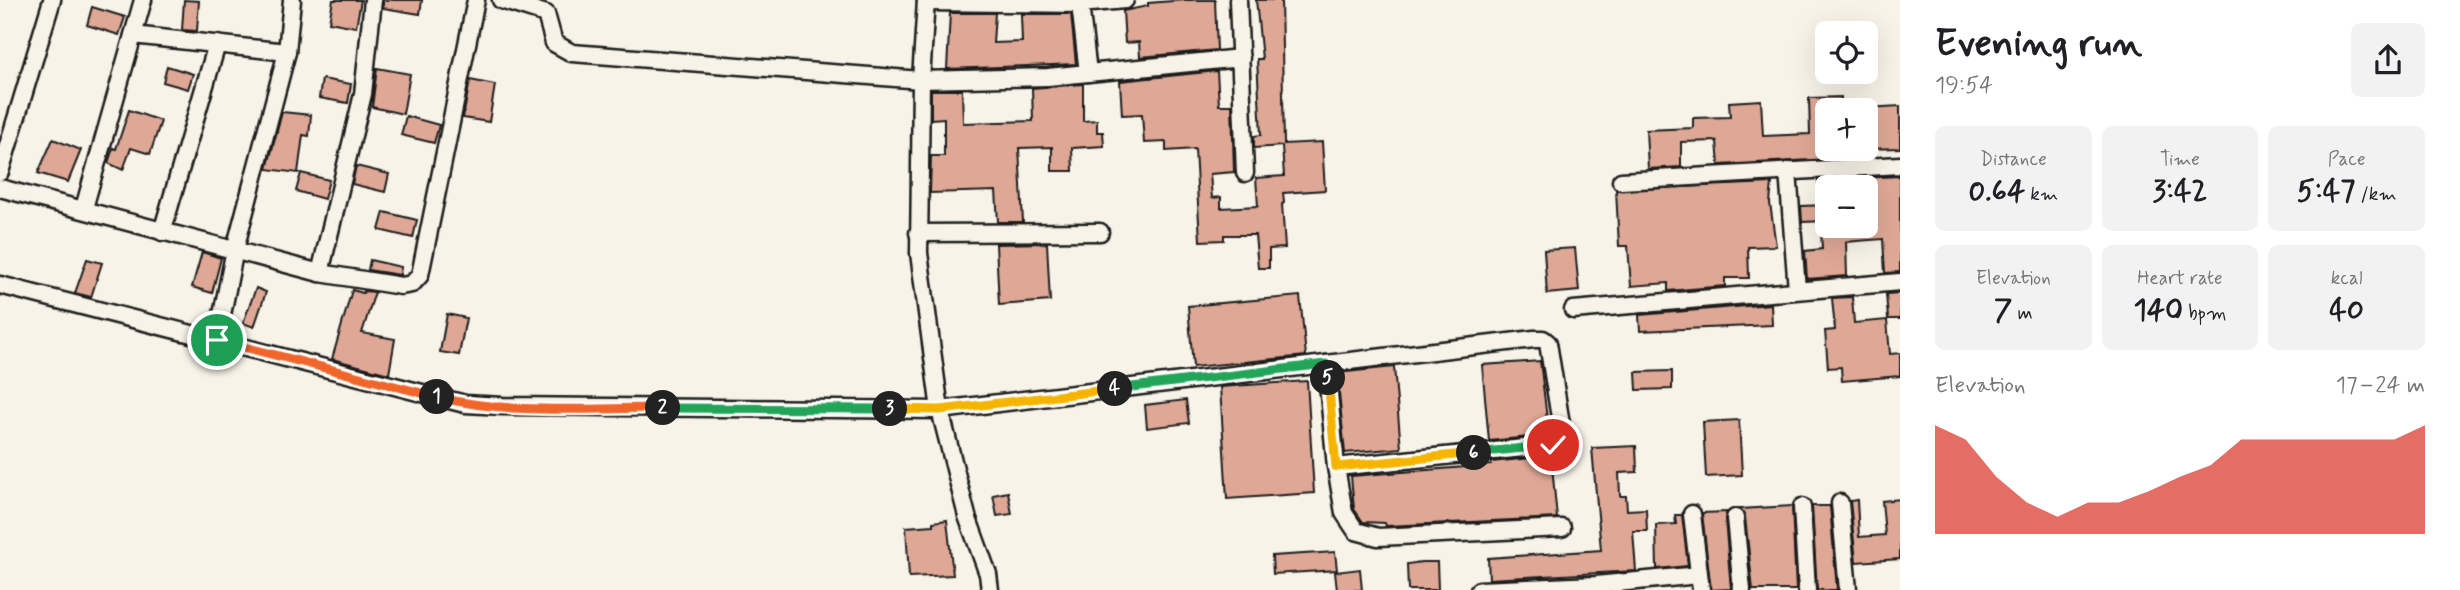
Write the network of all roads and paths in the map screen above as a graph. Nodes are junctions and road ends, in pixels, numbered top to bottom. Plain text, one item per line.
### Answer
1 (52, 0) edge
2 (143, 0) edge
3 (292, 0) edge
4 (373, 0) edge
5 (476, 0) edge
6 (501, 0) edge
7 (1125, 0) edge
8 (1238, 0) edge
9 (926, 1) edge
10 (1079, 2) edge
11 (133, 35) junction
12 (217, 44) junction
13 (287, 52) junction
14 (1241, 58) junction
15 (1088, 73) junction
16 (921, 80) junction
17 (1900, 165) edge
18 (1788, 171) junction
19 (0, 172) edge
20 (1245, 173) dead end
21 (1621, 181) dead end
22 (0, 188) edge
23 (84, 208) junction
24 (162, 232) junction
25 (1100, 232) dead end
26 (918, 233) junction
27 (235, 249) junction
28 (320, 273) junction
29 (1900, 282) edge
30 (0, 285) edge
31 (1797, 290) junction
32 (1573, 310) dead end
33 (217, 340) junction
34 (1326, 364) junction
35 (940, 410) junction
36 (1336, 467) junction
37 (1840, 502) dead end
38 (1802, 507) dead end
39 (1692, 514) dead end
40 (1735, 518) dead end
41 (1562, 528) dead end
42 (1700, 582) edge
43 (1538, 588) edge
44 (990, 590) edge
45 (1479, 590) edge
46 (1742, 590) edge
47 (1807, 590) edge
48 (1848, 590) edge

1 - 19 street
2 - 11 street
3 - 13 street
4 - 28 street
5 - 28 street
6 - 16 street
7 - 10 street
8 - 14 street
9 - 10 street
9 - 16 street
10 - 15 street
11 - 12 street
11 - 23 street
12 - 13 street
12 - 24 street
13 - 27 street
14 - 15 street
14 - 20 street
15 - 16 street
16 - 26 street
17 - 18 street
18 - 21 street
18 - 31 street
22 - 23 street
23 - 24 street
24 - 27 street
25 - 26 street
26 - 35 street
27 - 28 street
27 - 33 street
29 - 31 street
30 - 33 street
31 - 32 street
33 - 35 street
34 - 35 street
34 - 36 street
34 - 36 street
35 - 44 street
36 - 41 street
37 - 48 street
38 - 47 street
39 - 42 street
40 - 46 street
42 - 43 street
43 - 45 street

